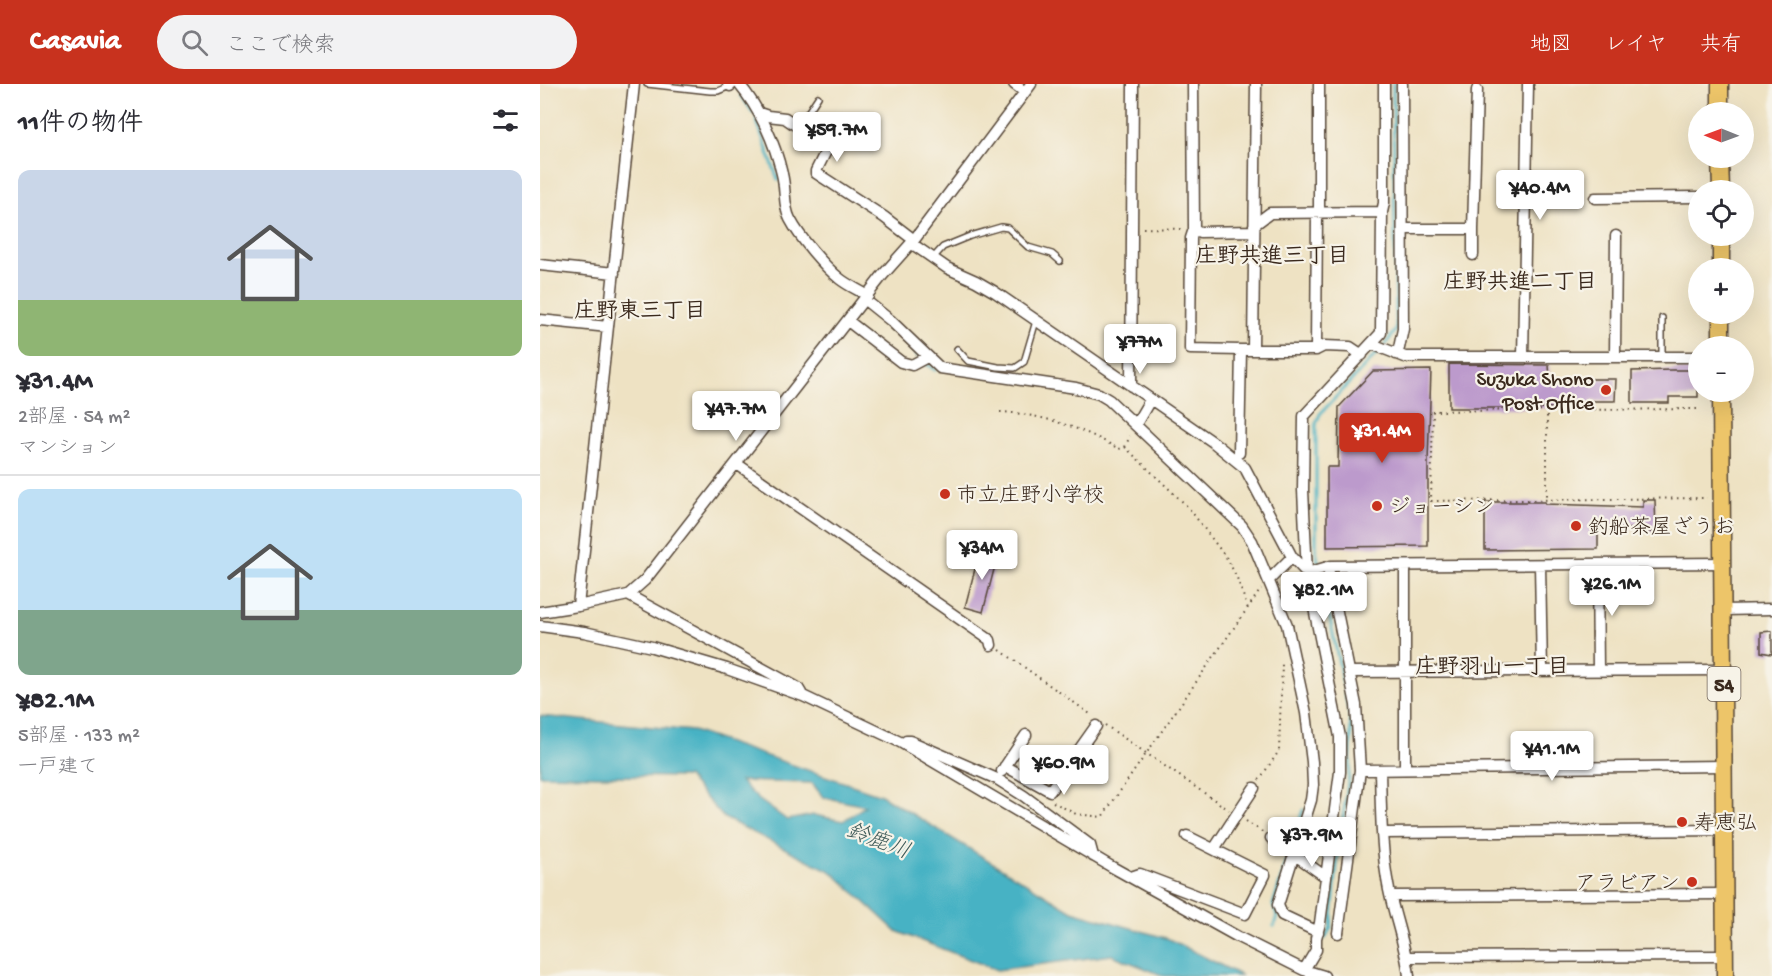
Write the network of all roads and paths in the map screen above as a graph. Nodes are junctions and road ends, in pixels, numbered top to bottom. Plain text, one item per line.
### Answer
1 (634, 84) edge
2 (647, 84) edge
3 (732, 84) edge
4 (1014, 84) edge
5 (1133, 84) edge
6 (1194, 84) edge
7 (1256, 84) edge
8 (1319, 84) edge
9 (1384, 84) edge
10 (1402, 84) edge
11 (1528, 84) edge
12 (1720, 84) edge
13 (1028, 88) edge
14 (1477, 90) dead end
15 (818, 97) dead end
16 (1720, 102) edge
17 (759, 113) junction
18 (799, 126) junction
19 (1400, 185) junction
20 (1385, 186) junction
21 (1688, 197) edge
22 (1594, 198) dead end
23 (1318, 212) junction
24 (1382, 212) junction
25 (1131, 228) junction
26 (1254, 228) junction
27 (1194, 229) junction
28 (1403, 229) junction
29 (1473, 230) junction
30 (1616, 236) dead end
31 (912, 242) junction
32 (1473, 255) dead end
33 (933, 258) junction
34 (1060, 261) dead end
35 (540, 265) edge
36 (614, 273) junction
37 (864, 300) junction
38 (1662, 318) dead end
39 (540, 320) edge
40 (848, 321) junction
41 (1036, 321) junction
42 (608, 327) junction
43 (1372, 344) junction
44 (957, 349) dead end
45 (1241, 350) junction
46 (1253, 350) junction
47 (1316, 350) junction
48 (1396, 354) junction
49 (1362, 355) junction
50 (1523, 357) junction
51 (1615, 357) junction
52 (1662, 357) junction
53 (1688, 357) edge
54 (923, 360) junction
55 (1131, 386) junction
56 (1150, 400) junction
57 (1721, 402) edge
58 (1696, 409) dead end
59 (1547, 410) junction
60 (1000, 412) dead end
61 (1136, 424) junction
62 (1131, 435) dead end
63 (1125, 447) junction
64 (1239, 453) dead end
65 (737, 464) junction
66 (1707, 498) dead end
67 (1547, 500) junction
68 (1292, 557) junction
69 (1724, 562) junction
70 (1597, 564) junction
71 (1540, 565) junction
72 (1405, 566) junction
73 (1328, 568) junction
74 (1309, 573) junction
75 (1266, 584) junction
76 (628, 595) junction
77 (578, 606) junction
78 (1248, 609) junction
79 (1772, 609) edge
80 (1724, 610) junction
81 (540, 612) edge
82 (540, 626) edge
83 (992, 645) joint
84 (1282, 664) dead end
85 (1598, 670) junction
86 (1724, 670) junction
87 (1405, 671) junction
88 (1542, 671) junction
89 (1349, 672) junction
90 (803, 696) junction
91 (1096, 726) dead end
92 (1026, 735) dead end
93 (900, 742) junction
94 (1146, 754) junction
95 (1005, 766) junction
96 (1725, 766) junction
97 (1360, 770) junction
98 (1380, 770) junction
99 (1405, 770) junction
100 (997, 779) junction
101 (1254, 788) joint
102 (1048, 799) dead end
103 (1236, 815) junction
104 (1725, 830) junction
105 (1383, 833) junction
106 (1187, 836) dead end
107 (1271, 838) joint
108 (1214, 849) junction
109 (1292, 854) junction
110 (1093, 855) junction
111 (1131, 877) junction
112 (1326, 878) junction
113 (1725, 894) junction
114 (1391, 896) junction
115 (1318, 932) junction
116 (1338, 933) dead end
117 (1725, 956) junction
118 (1407, 957) junction
119 (1304, 970) junction
120 (1324, 976) edge
121 (1409, 976) edge
122 (1725, 976) edge

1 - 36 street
2 - 3 lane
3 - 17 street
4 - 13 street
5 - 25 street
6 - 27 street
7 - 26 street
8 - 23 street
9 - 20 street
10 - 19 street
11 - 50 street
12 - 16 main road
13 - 31 street
14 - 29 street
15 - 18 lane
17 - 18 street
17 - 37 street
18 - 31 street
19 - 20 street
19 - 28 street
20 - 24 street
21 - 22 street
23 - 24 street
23 - 26 street
23 - 47 street
24 - 43 street
25 - 27 path
25 - 55 street
26 - 27 street
26 - 46 street
27 - 45 street
28 - 29 street
28 - 48 street
29 - 32 street
30 - 51 street
31 - 33 street
31 - 37 street
33 - 34 lane
33 - 41 street
35 - 36 street
36 - 42 street
37 - 40 street
37 - 54 street
38 - 52 lane
39 - 42 street
40 - 54 street
40 - 65 street
41 - 44 lane
41 - 55 street
42 - 77 street
43 - 48 street
43 - 49 street
45 - 46 street
45 - 64 street
46 - 47 street
47 - 49 street
48 - 50 street
49 - 74 street
50 - 51 street
51 - 52 street
52 - 53 street
54 - 61 street
55 - 56 street
56 - 61 street
56 - 68 street
57 - 69 main road, 54
58 - 59 path
59 - 67 path
59 - 67 path
60 - 63 path
61 - 75 street
62 - 63 path
63 - 78 path
65 - 76 street
65 - 83 street
66 - 67 path
68 - 74 street
68 - 75 street
69 - 70 street
69 - 80 main road, 54
70 - 71 street
70 - 85 street
71 - 72 street
71 - 88 street
72 - 73 street
72 - 87 street
73 - 74 street
73 - 89 street
74 - 112 street
75 - 78 path
75 - 109 street
76 - 77 street
76 - 90 street
77 - 81 street
78 - 94 path
79 - 80 street
80 - 86 main road, 54
82 - 90 street
83 - 94 path
84 - 101 path
85 - 86 street
85 - 88 street
86 - 96 main road, 54
87 - 88 street
87 - 89 street
87 - 99 street
89 - 97 street
90 - 93 street
91 - 95 street
92 - 95 street
93 - 100 street
93 - 110 street
94 - 102 path
94 - 103 path
95 - 100 street
96 - 99 street
96 - 104 main road, 54
97 - 98 street
97 - 116 street
98 - 99 street
98 - 105 street
100 - 110 street
101 - 103 street
103 - 107 path
103 - 108 street
104 - 105 street
104 - 113 main road, 54
105 - 114 street
106 - 108 street
107 - 109 street
108 - 111 street
109 - 112 street
109 - 115 street
110 - 111 street
111 - 119 street
112 - 115 street
113 - 114 street
113 - 117 main road, 54
114 - 118 street
115 - 119 street
117 - 118 street
117 - 122 main road, 54
118 - 121 street
119 - 120 street

